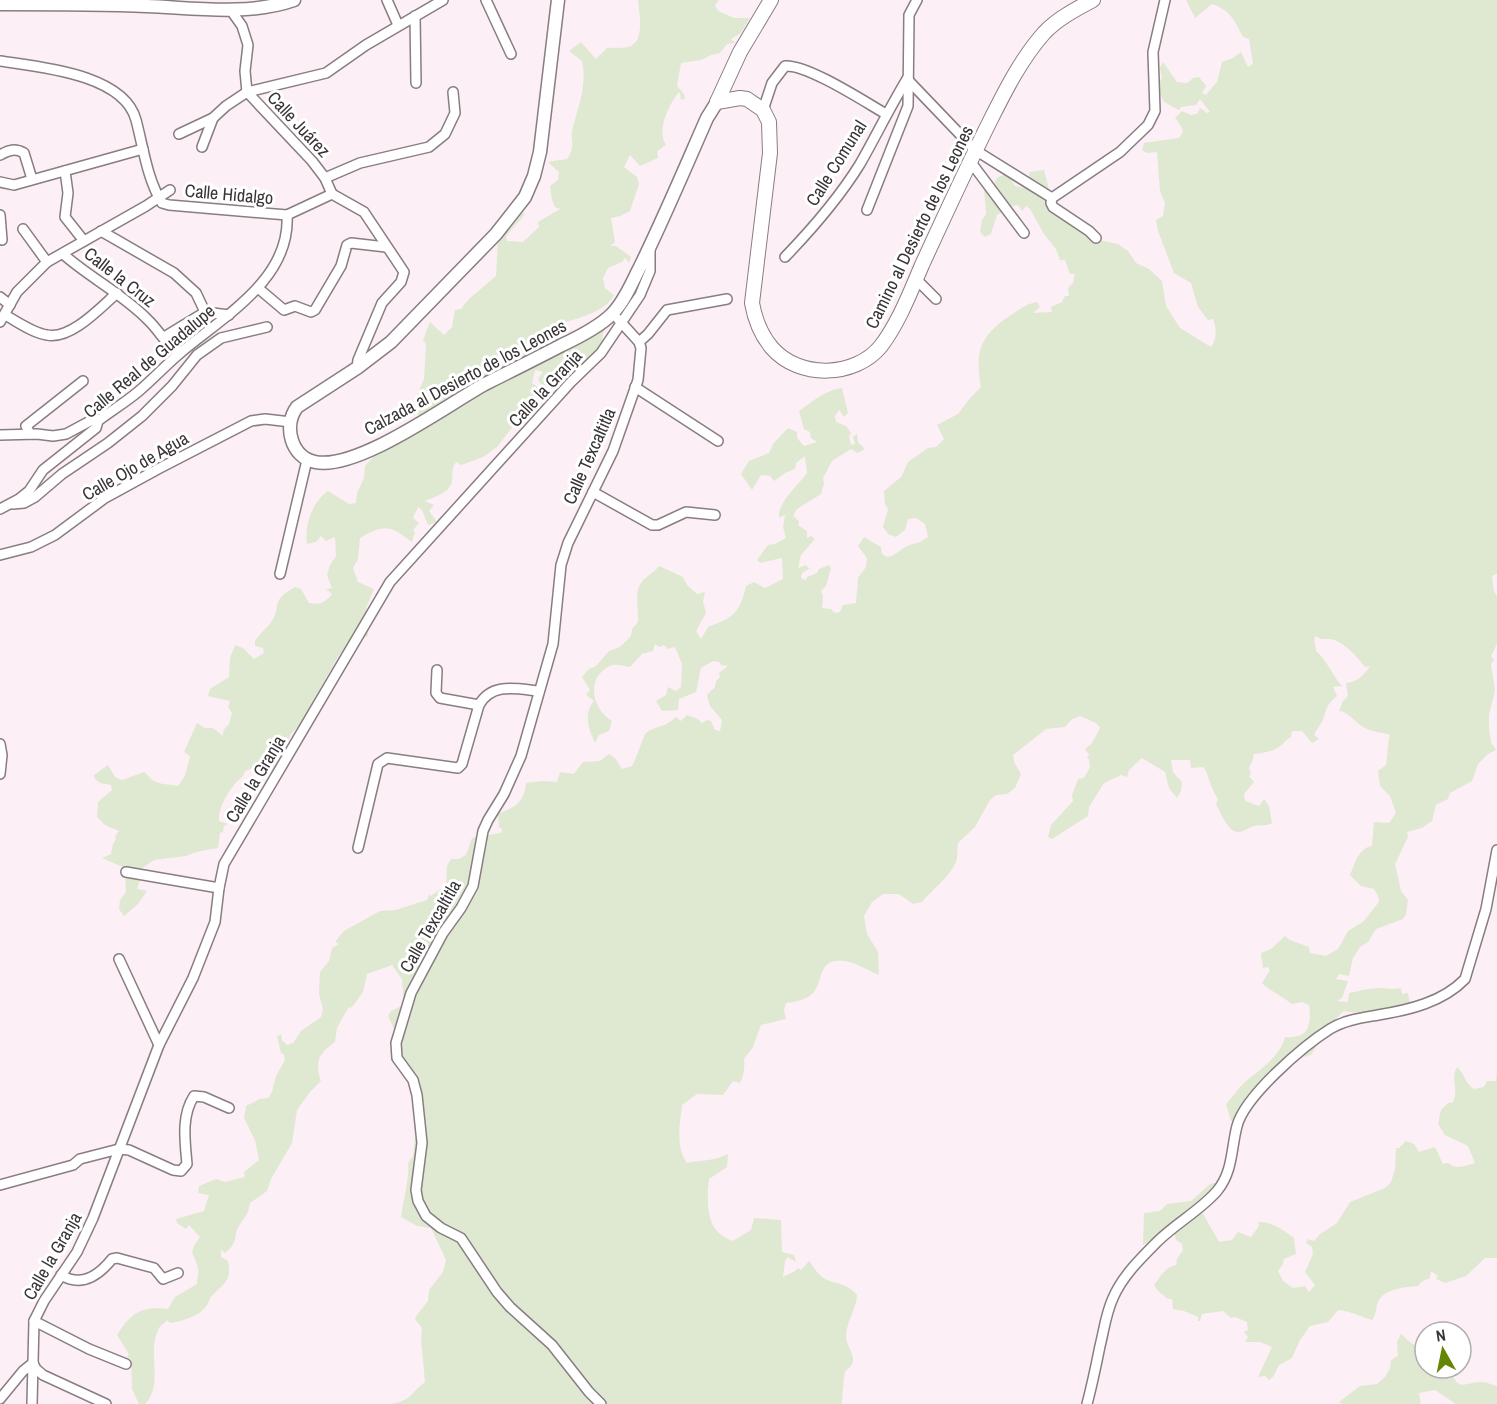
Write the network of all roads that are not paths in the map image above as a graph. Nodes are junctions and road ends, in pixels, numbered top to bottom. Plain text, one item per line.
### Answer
1 (294, 0) edge
2 (387, 0) edge
3 (443, 0) edge
4 (486, 0) edge
5 (558, 0) edge
6 (771, 0) edge
7 (917, 0) edge
8 (1093, 0) edge
9 (1165, 0) edge
10 (0, 4) edge
11 (230, 9) junction
12 (415, 16) junction
13 (398, 26) junction
14 (511, 54) dead end
15 (0, 61) edge
16 (907, 79) junction
17 (416, 83) dead end
18 (247, 92) junction
19 (453, 92) dead end
20 (717, 102) junction
21 (763, 110) junction
22 (886, 114) junction
23 (213, 118) junction
24 (179, 134) dead end
25 (202, 147) dead end
26 (143, 149) junction
27 (0, 155) edge
28 (973, 155) junction
29 (65, 171) junction
30 (325, 178) junction
31 (32, 179) junction
32 (0, 182) edge
33 (171, 190) dead end
34 (332, 194) junction
35 (159, 197) junction
36 (1051, 200) junction
37 (867, 210) dead end
38 (0, 215) edge
39 (287, 215) junction
40 (23, 229) dead end
41 (101, 231) junction
42 (1024, 233) dead end
43 (1096, 238) dead end
44 (2, 240) dead end
45 (84, 241) junction
46 (386, 247) junction
47 (63, 254) junction
48 (785, 258) dead end
49 (47, 262) junction
50 (916, 279) junction
51 (258, 288) junction
52 (117, 293) junction
53 (0, 297) edge
54 (727, 298) dead end
55 (936, 299) dead end
56 (10, 305) junction
57 (205, 312) junction
58 (229, 315) junction
59 (2, 318) edge
60 (617, 318) junction
61 (267, 327) dead end
62 (164, 337) junction
63 (639, 342) junction
64 (180, 353) junction
65 (357, 368) junction
66 (83, 381) dead end
67 (635, 387) junction
68 (98, 421) junction
69 (291, 422) junction
70 (30, 434) junction
71 (0, 435) edge
72 (718, 441) dead end
73 (307, 460) junction
74 (593, 492) junction
75 (11, 504) junction
76 (0, 509) edge
77 (715, 515) dead end
78 (0, 555) edge
79 (280, 574) dead end
80 (437, 670) dead end
81 (540, 691) junction
82 (479, 705) junction
83 (0, 744) edge
84 (0, 774) edge
85 (358, 848) dead end
86 (1497, 850) edge
87 (126, 872) dead end
88 (219, 888) junction
89 (119, 959) dead end
90 (159, 1045) junction
91 (229, 1108) dead end
92 (118, 1149) junction
93 (0, 1185) edge
94 (178, 1273) dead end
95 (61, 1275) junction
96 (34, 1321) junction
97 (33, 1363) junction
98 (126, 1364) dead end
99 (0, 1399) edge
100 (32, 1404) edge
101 (106, 1404) edge
102 (601, 1404) edge
103 (1087, 1404) edge

1 - 11 street
2 - 13 street
3 - 12 street
4 - 14 street
5 - 65 street
6 - 20 main road
7 - 16 street, Calle Comunal
8 - 28 main road, Camino al Desierto de los Leones
9 - 36 street
10 - 11 street
11 - 18 street, Calle Juárez
12 - 13 street
12 - 17 street
13 - 18 street
15 - 26 street
16 - 22 street, Calle Comunal
16 - 28 street
16 - 37 street
18 - 23 street
18 - 30 street, Calle Juárez
19 - 30 street
20 - 21 main road
20 - 60 street, Calzada al Desierto de los Leones
21 - 22 street
21 - 50 main road, Camino al Desierto de los Leones
22 - 48 street, Calle Comunal
23 - 24 street
23 - 25 street
26 - 29 street
26 - 35 street
27 - 31 street
28 - 36 street
28 - 42 street
28 - 50 main road, Camino al Desierto de los Leones
29 - 31 street
29 - 45 street
30 - 34 street, Calle Juárez
31 - 32 street
33 - 35 street
34 - 39 street, Calle Hidalgo
34 - 46 street
35 - 39 street, Calle Hidalgo
35 - 41 street
36 - 43 street
38 - 44 street
39 - 51 street, Calle Real de Guadalupe
40 - 49 street
41 - 45 street
41 - 57 street
45 - 47 street
46 - 51 street
46 - 65 street
47 - 49 street
47 - 52 street, Calle la Cruz
49 - 56 street
50 - 55 street
51 - 58 street, Calle Real de Guadalupe
52 - 59 street
52 - 62 street, Calle la Cruz
53 - 56 street
54 - 63 street
56 - 59 street
57 - 58 street
57 - 62 street
58 - 64 street, Calle Real de Guadalupe
60 - 63 street
60 - 73 street, Calzada al Desierto de los Leones
60 - 88 street, Calle la Granja
61 - 75 street
62 - 64 street, Calle la Cruz
63 - 67 street, Calle Texcaltitla
64 - 68 street, Calle Real de Guadalupe
65 - 69 street
66 - 70 street
67 - 72 street
67 - 74 street, Calle Texcaltitla
68 - 70 street
68 - 75 street, Calle Real de Guadalupe
69 - 73 street
69 - 78 street, Calle Ojo de Agua
70 - 71 street
73 - 79 street
74 - 77 street
74 - 81 street, Calle Texcaltitla
75 - 76 street, Calle Real de Guadalupe
80 - 82 street
81 - 82 street
81 - 102 street, Calle Texcaltitla
82 - 85 street
83 - 84 street
86 - 103 street
87 - 88 street
88 - 90 street, Calle la Granja
89 - 90 street
90 - 92 street, Calle la Granja
91 - 92 street
92 - 93 street
92 - 95 street, Calle la Granja
94 - 95 street
95 - 96 street, Calle la Granja
96 - 97 street, Calle la Granja
96 - 98 street
97 - 99 street
97 - 100 street, Calle la Granja
97 - 101 street

